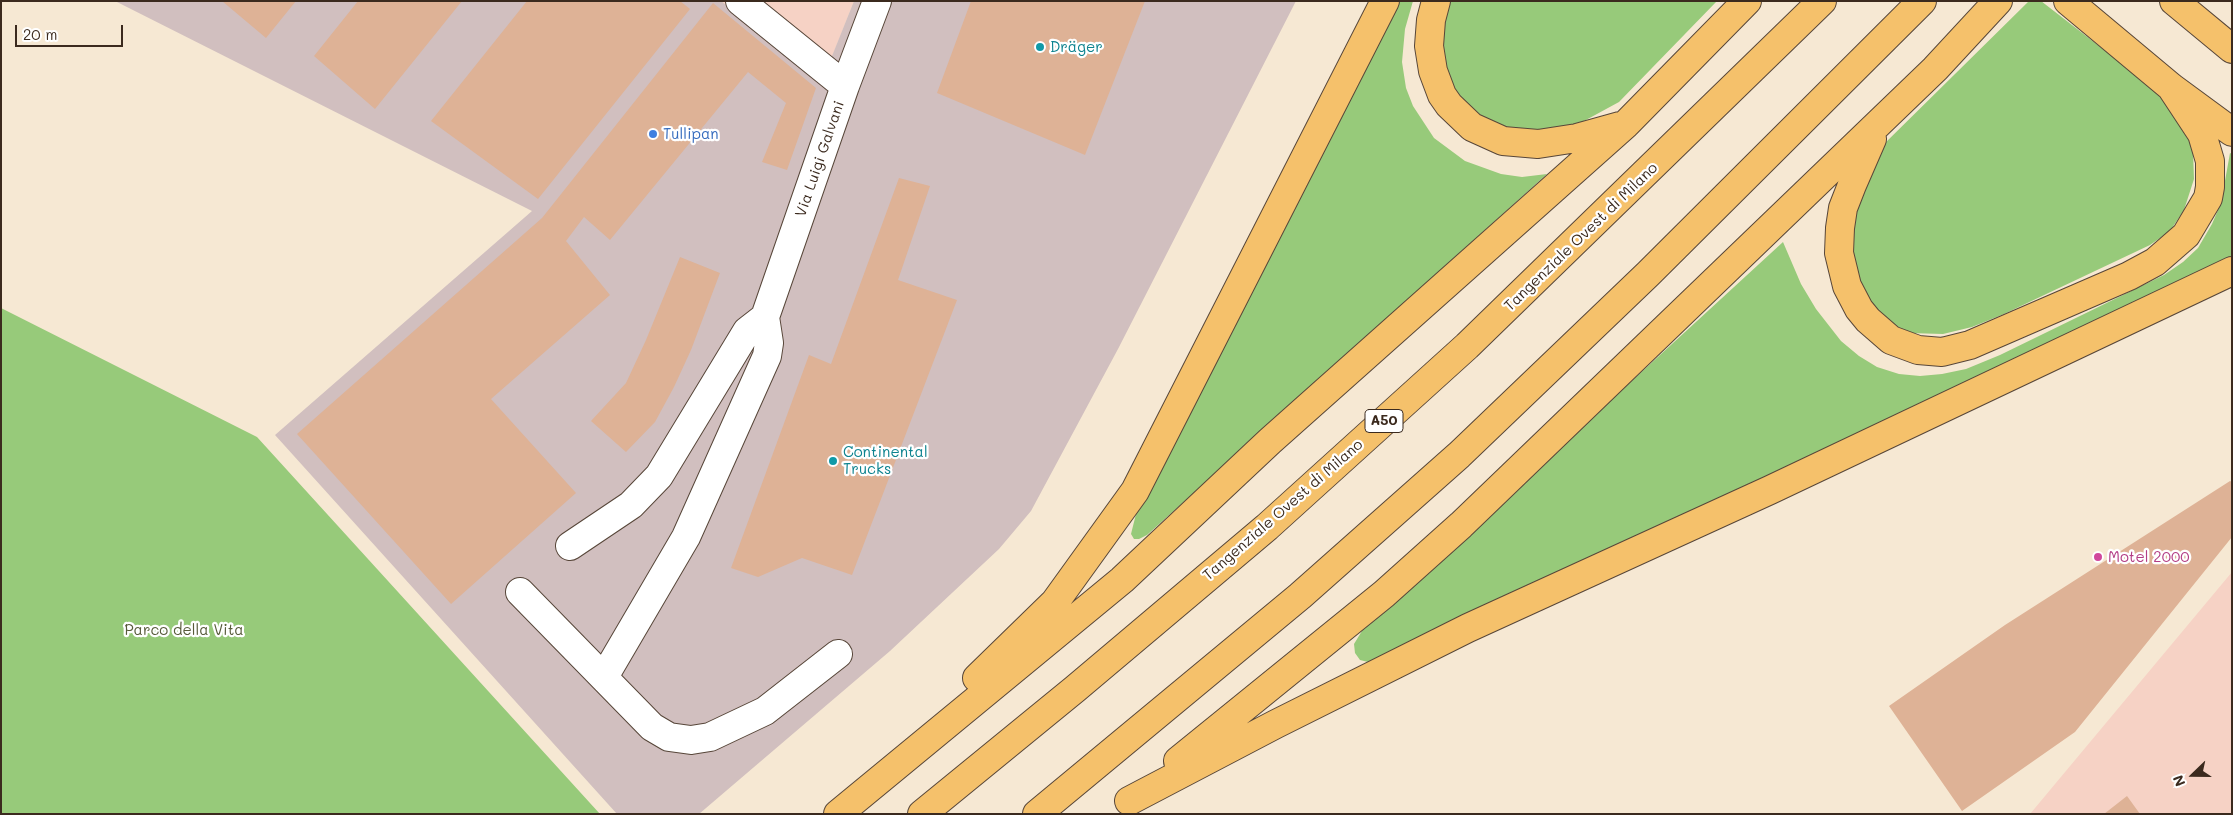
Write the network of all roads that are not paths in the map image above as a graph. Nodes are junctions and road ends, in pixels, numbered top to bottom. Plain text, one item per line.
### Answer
1 (740, 1) edge
2 (877, 1) edge
3 (1385, 1) edge
4 (1436, 1) edge
5 (1747, 1) edge
6 (1822, 1) edge
7 (1922, 1) edge
8 (1998, 1) edge
9 (2068, 1) edge
10 (2174, 1) edge
11 (2232, 49) edge
12 (1934, 69) junction
13 (845, 86) junction
14 (2171, 87) junction
15 (1626, 124) junction
16 (2232, 132) edge
17 (2232, 271) edge
18 (765, 317) junction
19 (570, 546) dead end
20 (520, 592) dead end
21 (838, 654) dead end
22 (604, 677) junction
23 (1120, 807) edge
24 (837, 814) edge
25 (922, 814) edge
26 (1037, 814) edge

1 - 13 street
2 - 13 street, Via Luigi Galvani
3 - 24 main road
4 - 15 main road
5 - 15 main road
6 - 25 main road, Tangenziale Ovest di Milano / A50
7 - 26 main road
8 - 12 main road
9 - 14 main road
10 - 11 main road
12 - 14 main road
12 - 23 main road
13 - 18 street, Via Luigi Galvani
14 - 16 main road
15 - 24 main road
17 - 23 main road
18 - 19 street
18 - 22 street
20 - 22 street
21 - 22 street

